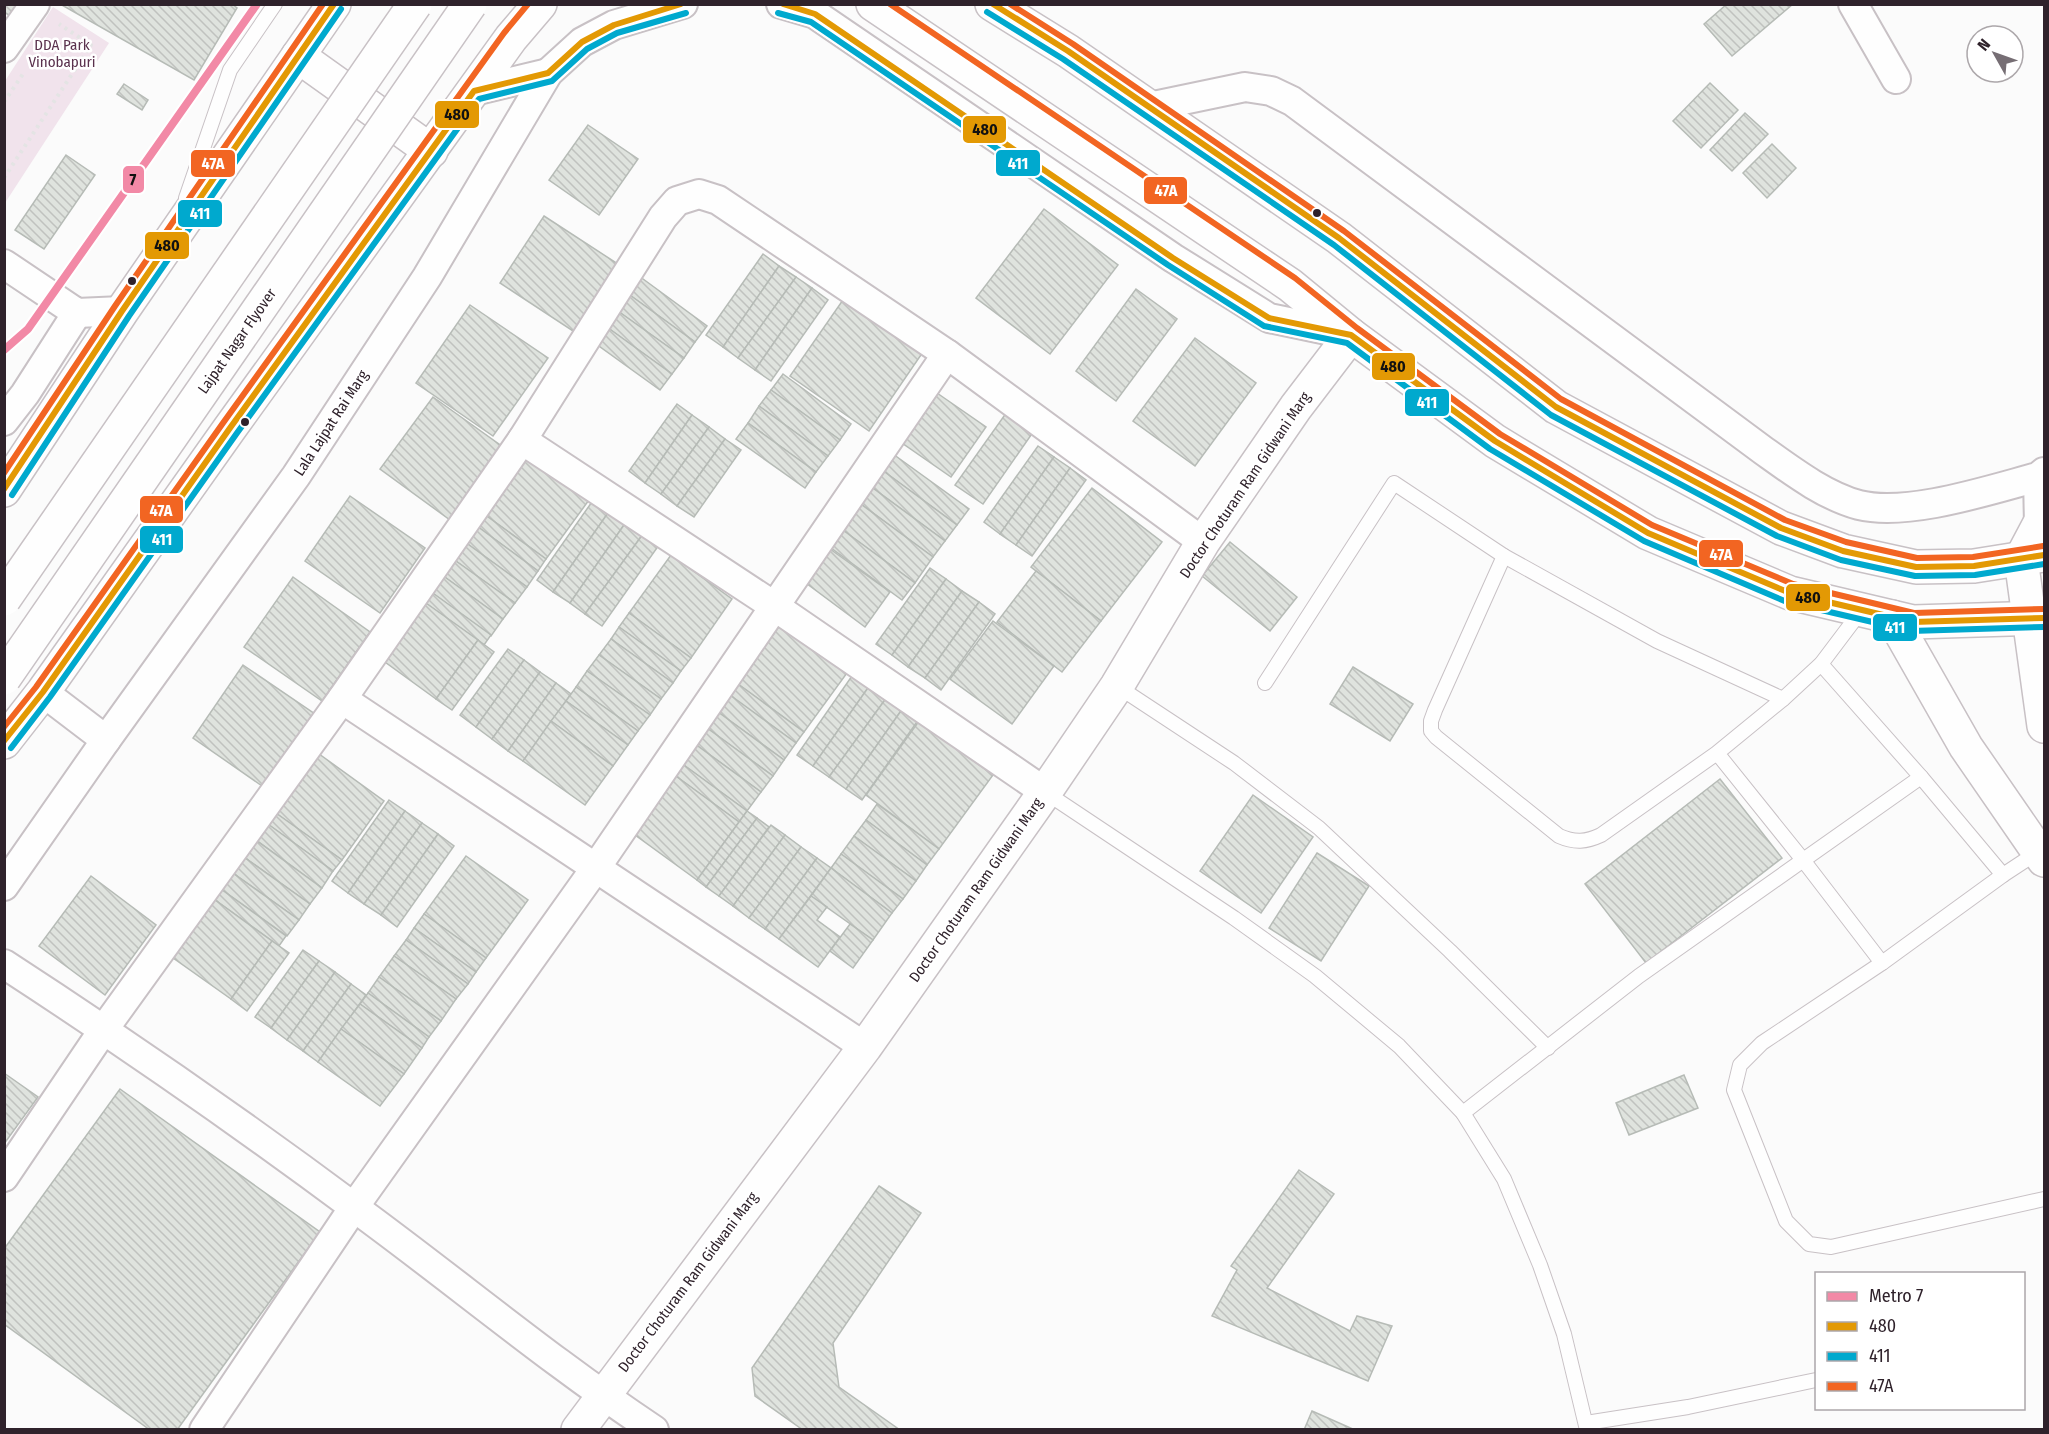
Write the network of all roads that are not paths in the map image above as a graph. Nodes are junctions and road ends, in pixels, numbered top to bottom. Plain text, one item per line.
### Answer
1 (34, 4) edge
2 (275, 4) edge
3 (334, 4) edge
4 (415, 4) edge
5 (470, 4) edge
6 (532, 4) edge
7 (540, 4) edge
8 (683, 4) edge
9 (781, 4) edge
10 (873, 4) edge
11 (992, 4) edge
12 (1853, 4) edge
13 (511, 38) junction
14 (4, 48) edge
15 (298, 56) junction
16 (548, 73) junction
17 (1896, 79) dead end
18 (474, 91) junction
19 (1149, 107) junction
20 (431, 151) junction
21 (173, 237) junction
22 (4, 264) edge
23 (122, 311) junction
24 (77, 313) junction
25 (1351, 335) junction
26 (947, 354) junction
27 (4, 421) edge
28 (522, 440) junction
29 (2041, 475) edge
30 (4, 490) edge
31 (1203, 542) junction
32 (2037, 542) edge
33 (1504, 556) junction
34 (4, 599) edge
35 (774, 606) junction
36 (1877, 613) junction
37 (2037, 619) edge
38 (1821, 664) junction
39 (4, 678) edge
40 (1265, 683) dead end
41 (1117, 686) junction
42 (43, 692) junction
43 (342, 699) junction
44 (1783, 699) junction
45 (2044, 726) edge
46 (106, 740) junction
47 (4, 742) edge
48 (1717, 753) junction
49 (1921, 777) junction
50 (1045, 792) junction
51 (2041, 856) edge
52 (1803, 861) junction
53 (596, 869) junction
54 (2003, 875) junction
55 (4, 886) edge
56 (1882, 963) junction
57 (4, 964) edge
58 (104, 1029) junction
59 (865, 1047) junction
60 (1548, 1048) junction
61 (1463, 1113) junction
62 (4, 1177) edge
63 (2044, 1199) edge
64 (354, 1207) junction
65 (1815, 1380) edge
66 (602, 1395) junction
67 (1587, 1426) edge
68 (204, 1430) edge
69 (578, 1430) edge
70 (654, 1430) edge

1 - 14 street
2 - 21 lane
3 - 15 main road
4 - 34 main road, bridge
5 - 39 main road, Lajpat Nagar Flyover, bridge
6 - 13 main road
7 - 13 main road
8 - 16 street, Lala Lajpat Rai Marg
9 - 25 street
10 - 25 main road
11 - 19 main road
12 - 17 street
13 - 18 main road
15 - 20 main road
15 - 21 main road
16 - 18 street
16 - 46 street, Lala Lajpat Rai Marg
18 - 20 main road
19 - 29 street
19 - 32 main road
20 - 42 main road
21 - 23 main road
22 - 24 street
23 - 24 street
23 - 30 main road
24 - 27 street
25 - 31 main road, Doctor Choturam Ram Gidwani Marg
25 - 36 main road
26 - 28 street
26 - 31 street
26 - 35 street
28 - 35 street
28 - 43 street
29 - 32 street
31 - 41 main road, Doctor Choturam Ram Gidwani Marg
32 - 37 main road
33 - 40 lane
33 - 44 lane
33 - 48 lane
35 - 50 street
35 - 53 street
36 - 37 main road
36 - 38 lane
36 - 51 main road
37 - 45 main road
38 - 44 lane
38 - 49 lane
41 - 50 main road, Doctor Choturam Ram Gidwani Marg
41 - 60 lane
42 - 46 street
42 - 47 main road
43 - 53 street
43 - 58 street
44 - 48 lane
46 - 55 street, Lala Lajpat Rai Marg
48 - 52 lane
49 - 52 lane
49 - 54 lane
50 - 59 main road, Doctor Choturam Ram Gidwani Marg
50 - 61 lane
51 - 54 lane
52 - 56 lane
52 - 60 lane
53 - 59 street
53 - 64 street
54 - 56 lane
56 - 63 lane
57 - 58 street
58 - 62 street
58 - 64 street
59 - 66 main road, Doctor Choturam Ram Gidwani Marg
60 - 61 lane
61 - 67 lane
64 - 66 street
64 - 68 street
65 - 67 lane
66 - 69 main road, Doctor Choturam Ram Gidwani Marg
66 - 70 street

